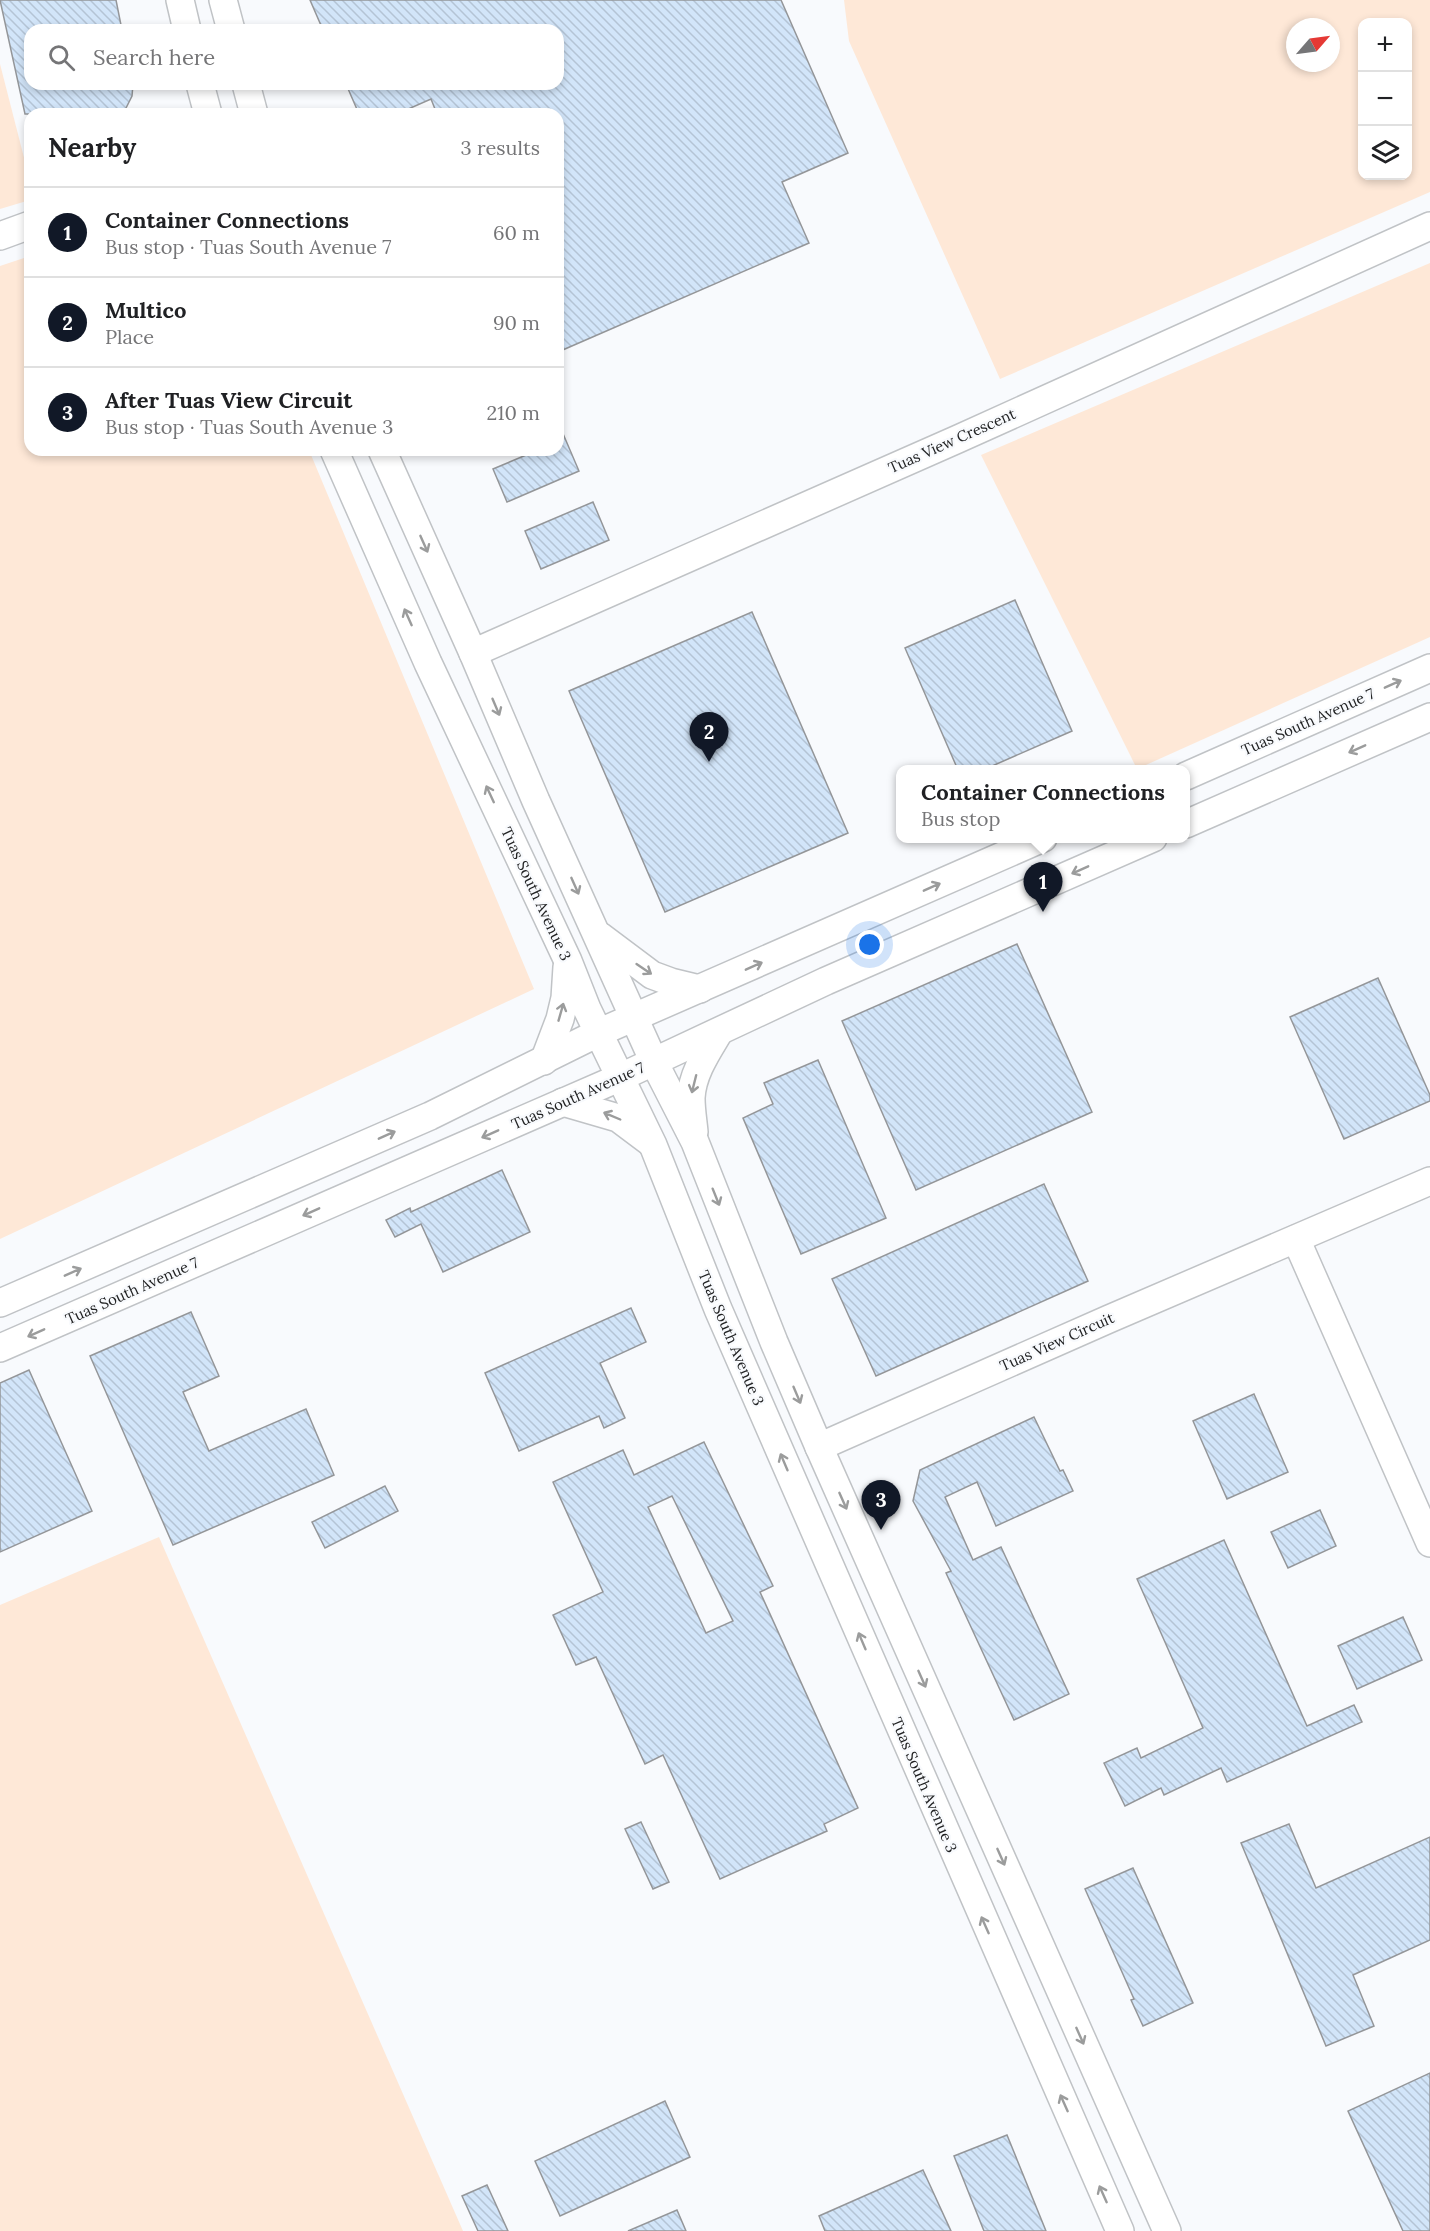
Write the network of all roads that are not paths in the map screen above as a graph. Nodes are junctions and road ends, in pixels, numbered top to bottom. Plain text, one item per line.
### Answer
1 (180, 0) edge
2 (223, 0) edge
3 (186, 24) edge
4 (229, 24) edge
5 (248, 90) edge
6 (252, 108) edge
7 (1430, 226) edge
8 (24, 227) edge
9 (0, 236) edge
10 (337, 456) edge
11 (385, 456) edge
12 (473, 653) junction
13 (1430, 668) edge
14 (1430, 717) edge
15 (1190, 774) edge
16 (1190, 822) edge
17 (1032, 843) edge
18 (1142, 843) edge
19 (597, 934) junction
20 (568, 961) junction
21 (700, 989) junction
22 (635, 1017) junction
23 (718, 1032) junction
24 (598, 1033) junction
25 (544, 1061) junction
26 (654, 1062) junction
27 (621, 1077) junction
28 (563, 1102) junction
29 (695, 1142) junction
30 (653, 1145) junction
31 (1430, 1181) edge
32 (1296, 1239) junction
33 (0, 1303) edge
34 (0, 1348) edge
35 (819, 1447) junction
36 (1430, 1543) edge
37 (1120, 2231) edge
38 (1167, 2231) edge

1 - 3 street
2 - 4 street
5 - 6 street
7 - 12 street, Tuas View Crescent
8 - 9 street
20 -> 10 street, Tuas South Avenue 3
11 -> 12 street
12 -> 19 street
15 -> 13 street, Tuas South Avenue 7
14 -> 16 street
21 -> 17 street
18 -> 23 street, Tuas South Avenue 7
19 -> 21 street
19 - 22 street
20 - 24 street, Tuas South Avenue 3
25 -> 20 street
21 - 22 street
22 - 24 street
22 - 26 street
23 - 26 street, Tuas South Avenue 7
23 -> 29 street
24 - 25 street
24 - 27 street, Tuas South Avenue 3
33 -> 25 street
26 - 27 street, Tuas South Avenue 7
26 - 29 street
27 - 28 street, Tuas South Avenue 7
27 - 30 street, Tuas South Avenue 3
30 -> 28 street
28 -> 34 street, Tuas South Avenue 7
29 -> 35 street
37 -> 30 street, Tuas South Avenue 3
31 - 32 street, Tuas View Circuit
32 - 35 street, Tuas View Circuit
32 - 36 street
35 -> 38 street

